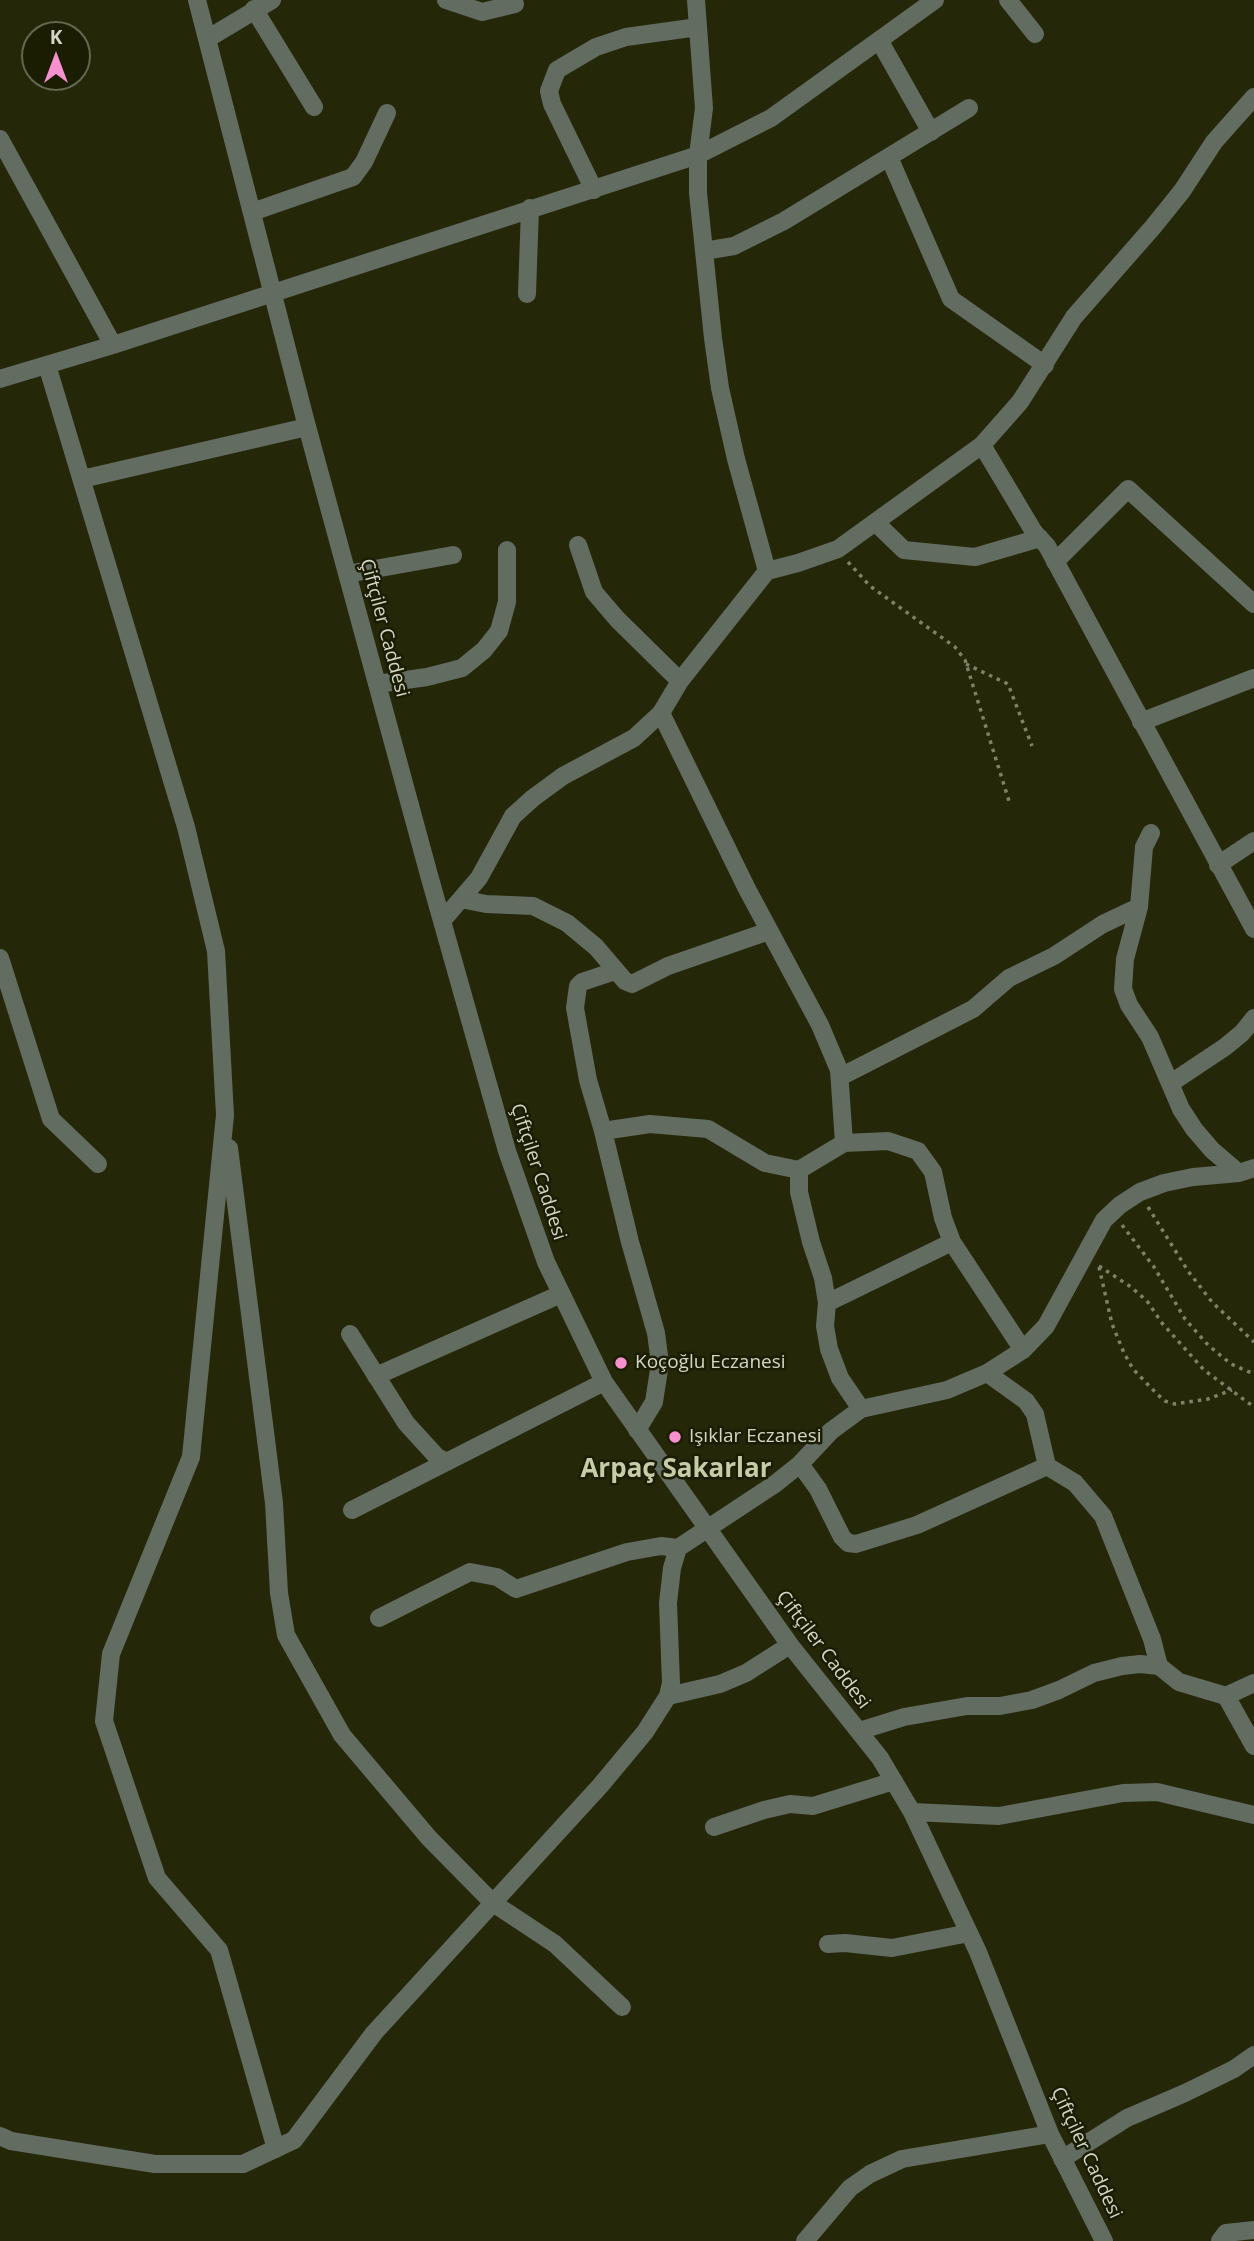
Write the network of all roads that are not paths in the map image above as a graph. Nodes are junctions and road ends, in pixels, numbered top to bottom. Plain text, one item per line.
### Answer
1 (197, 0) edge
2 (272, 0) edge
3 (446, 0) edge
4 (696, 0) edge
5 (934, 0) edge
6 (1008, 0) edge
7 (515, 4) dead end
8 (254, 9) junction
9 (698, 27) junction
10 (1035, 34) dead end
11 (207, 39) junction
12 (879, 40) junction
13 (1254, 97) edge
14 (314, 107) dead end
15 (969, 108) dead end
16 (387, 113) dead end
17 (931, 132) junction
18 (0, 139) edge
19 (698, 155) junction
20 (889, 157) junction
21 (594, 190) junction
22 (530, 208) junction
23 (251, 212) junction
24 (704, 251) junction
25 (273, 294) junction
26 (527, 294) dead end
27 (113, 345) junction
28 (47, 365) junction
29 (1045, 365) junction
30 (0, 379) edge
31 (307, 428) junction
32 (982, 446) junction
33 (82, 480) junction
34 (875, 522) junction
35 (1040, 538) junction
36 (578, 545) dead end
37 (507, 550) dead end
38 (453, 555) dead end
39 (1055, 562) junction
40 (767, 571) junction
41 (347, 574) junction
42 (1254, 604) edge
43 (1254, 678) edge
44 (680, 681) junction
45 (377, 684) junction
46 (661, 713) junction
47 (1141, 722) junction
48 (1152, 833) dead end
49 (1254, 841) edge
50 (1218, 864) junction
51 (461, 898) junction
52 (1139, 907) junction
53 (442, 921) junction
54 (1254, 929) edge
55 (769, 931) junction
56 (0, 958) edge
57 (615, 971) junction
58 (1254, 1017) edge
59 (839, 1077) junction
60 (1171, 1083) junction
61 (225, 1115) junction
62 (603, 1131) junction
63 (844, 1143) junction
64 (99, 1164) dead end
65 (799, 1170) junction
66 (1246, 1170) edge
67 (952, 1242) junction
68 (561, 1294) junction
69 (827, 1303) junction
70 (350, 1334) dead end
71 (1023, 1350) junction
72 (987, 1373) junction
73 (376, 1377) junction
74 (604, 1382) junction
75 (860, 1409) junction
76 (637, 1430) junction
77 (447, 1462) junction
78 (800, 1464) junction
79 (1047, 1466) junction
80 (352, 1510) dead end
81 (709, 1528) junction
82 (678, 1548) junction
83 (379, 1618) dead end
84 (790, 1645) junction
85 (1159, 1666) junction
86 (1254, 1683) edge
87 (668, 1696) junction
88 (1226, 1696) junction
89 (859, 1731) junction
90 (1254, 1746) edge
91 (894, 1782) junction
92 (912, 1812) junction
93 (1254, 1815) edge
94 (714, 1827) dead end
95 (493, 1903) junction
96 (969, 1933) junction
97 (828, 1944) dead end
98 (622, 2007) dead end
99 (1254, 2055) edge
100 (1050, 2134) junction
101 (0, 2136) edge
102 (276, 2148) junction
103 (1062, 2159) junction
104 (1254, 2231) edge
105 (805, 2241) edge
106 (1104, 2241) edge
107 (1220, 2241) edge

1 - 11 street, Çiftçiler Caddesi
2 - 8 street
3 - 7 street
4 - 9 street
5 - 12 street
6 - 10 street
8 - 11 street
8 - 14 street
9 - 19 street
9 - 21 street
11 - 23 street, Çiftçiler Caddesi
12 - 17 street
12 - 19 street
13 - 29 street
15 - 17 street
16 - 23 street
17 - 20 street
18 - 27 street
19 - 21 street
19 - 24 street
20 - 24 street
20 - 29 street
21 - 22 street
22 - 25 street
22 - 26 street
23 - 25 street, Çiftçiler Caddesi
24 - 40 street
25 - 27 street
25 - 31 street, Çiftçiler Caddesi
27 - 28 street
28 - 30 street
28 - 33 street
29 - 32 street
31 - 33 street
31 - 41 street, Çiftçiler Caddesi
32 - 34 street
32 - 35 street
33 - 61 street
34 - 35 street
34 - 40 street
35 - 39 street
36 - 44 street
37 - 45 street
38 - 41 street
39 - 42 street
39 - 47 street
40 - 44 street
41 - 45 street, Çiftçiler Caddesi
43 - 47 street
44 - 46 street
45 - 53 street, Çiftçiler Caddesi
46 - 51 street
46 - 55 street
47 - 50 street
48 - 52 street
49 - 50 street
50 - 54 street
51 - 53 street
51 - 57 street
52 - 59 street
52 - 60 street
53 - 68 street, Çiftçiler Caddesi
55 - 57 street
55 - 59 street
56 - 64 street
57 - 62 street
58 - 60 street
59 - 63 street
60 - 66 street
61 - 95 street
61 - 102 street
62 - 65 street
62 - 76 street
63 - 65 street
63 - 67 street
65 - 69 street
66 - 71 street
67 - 69 street
67 - 71 street
68 - 73 street
68 - 74 street, Çiftçiler Caddesi
69 - 75 street
70 - 73 street
71 - 72 street
72 - 75 street
72 - 79 street
73 - 77 street
74 - 76 street, Çiftçiler Caddesi
74 - 77 street
75 - 78 street
76 - 81 street, Çiftçiler Caddesi
77 - 80 street
78 - 79 street
78 - 81 street
79 - 85 street
81 - 82 street
81 - 84 street, Çiftçiler Caddesi
82 - 83 street
82 - 87 street
84 - 87 street
84 - 89 street, Çiftçiler Caddesi
85 - 88 street
85 - 89 street
86 - 88 street
87 - 95 street
88 - 90 street
89 - 91 street, Çiftçiler Caddesi
91 - 92 street, Çiftçiler Caddesi
91 - 94 street
92 - 93 street
92 - 96 street, Çiftçiler Caddesi
95 - 98 street
95 - 102 street
96 - 97 street
96 - 100 street, Çiftçiler Caddesi
99 - 103 street
100 - 103 street, Çiftçiler Caddesi
100 - 105 street
101 - 102 street
103 - 106 street, Çiftçiler Caddesi
104 - 107 street

